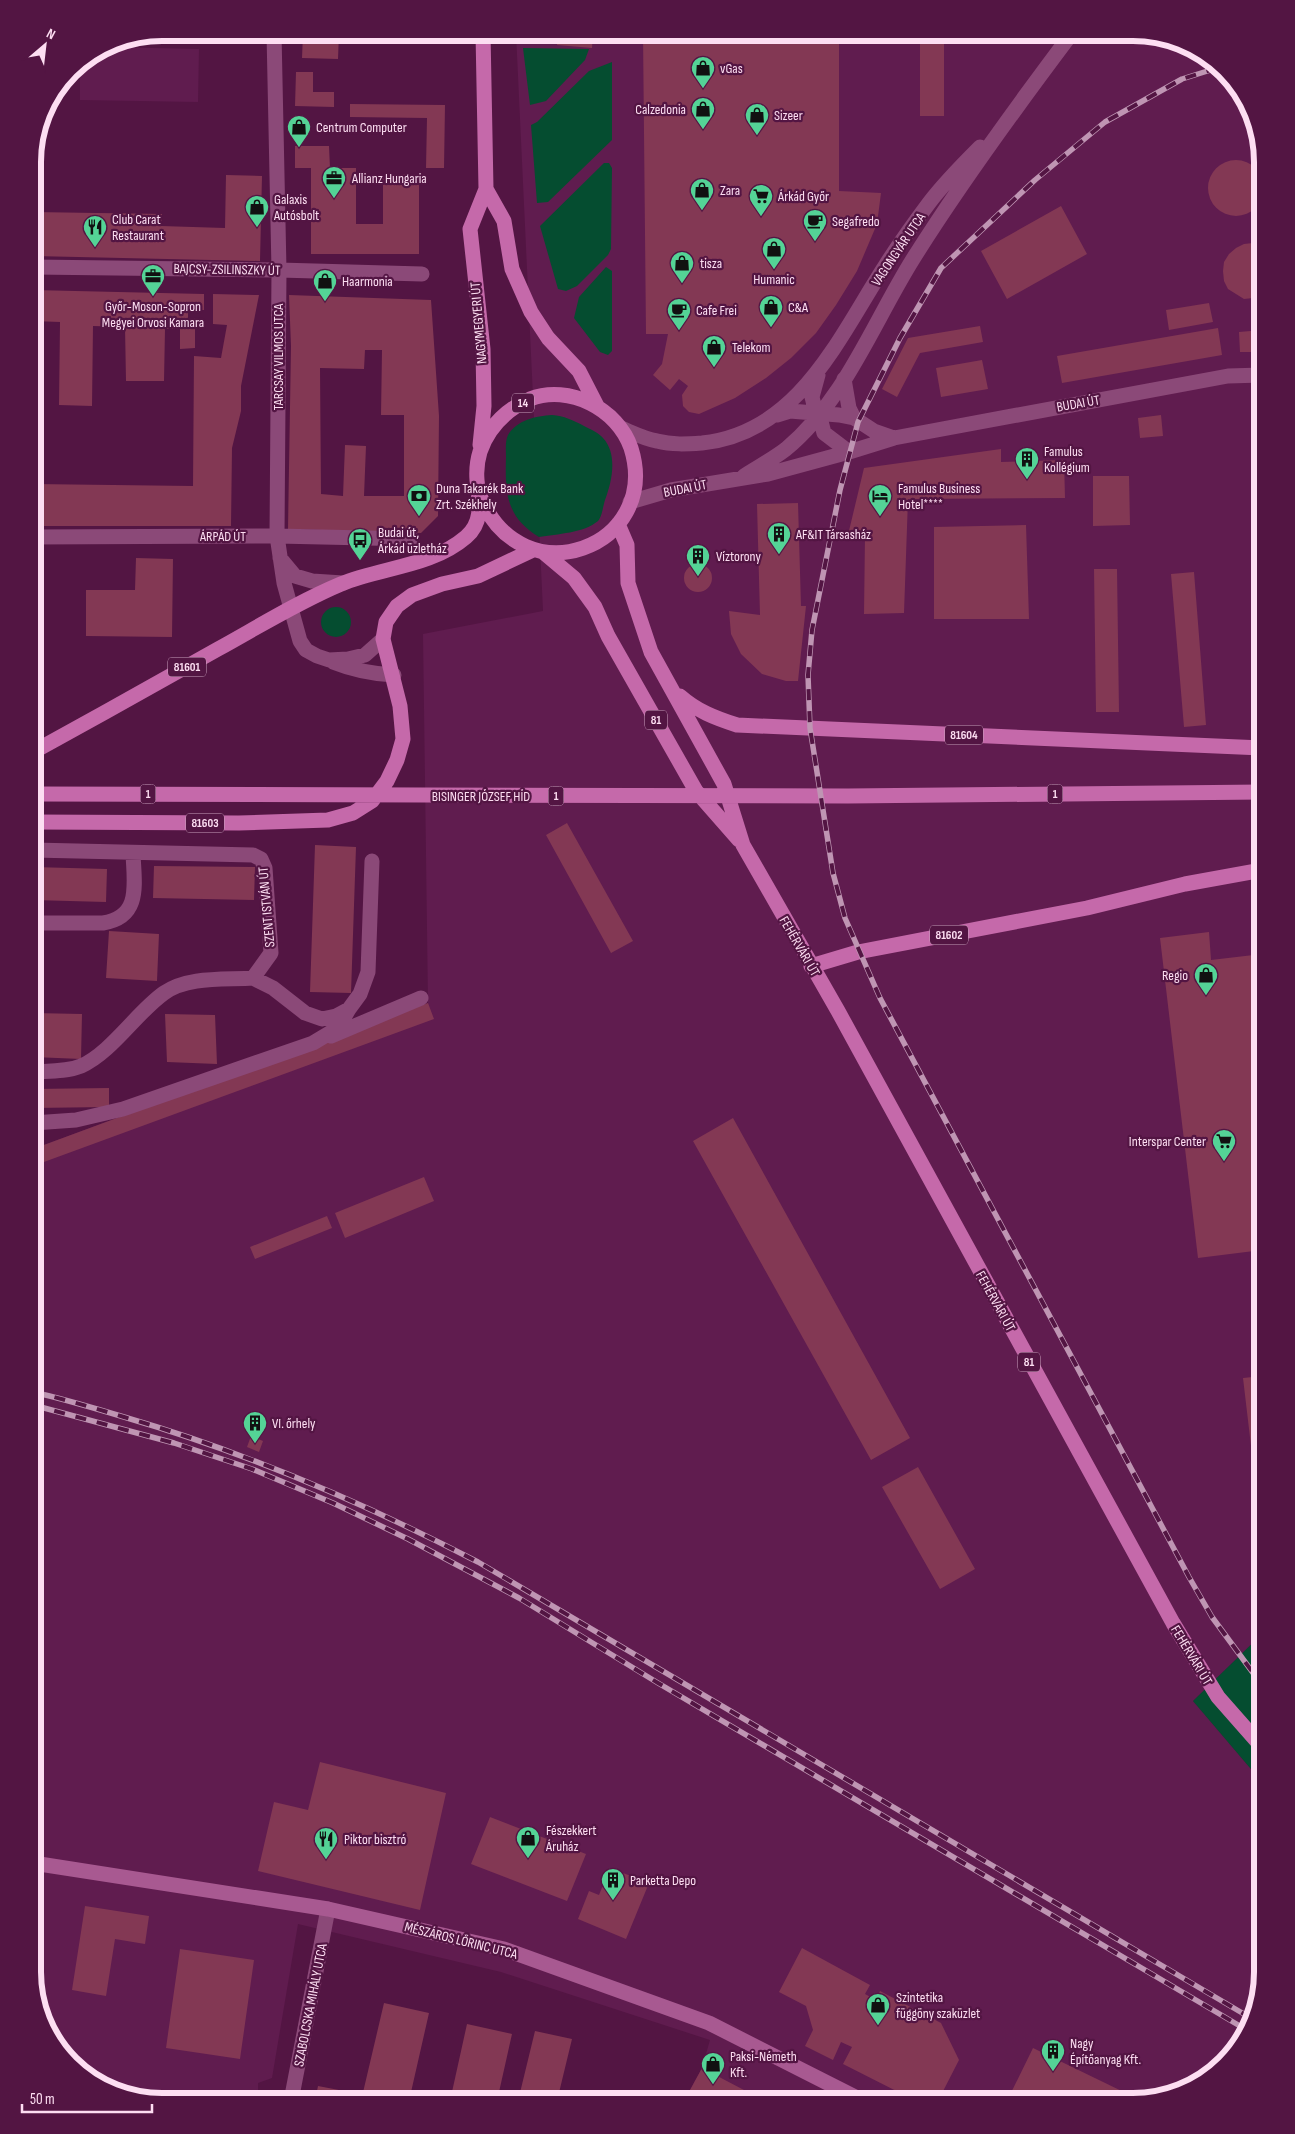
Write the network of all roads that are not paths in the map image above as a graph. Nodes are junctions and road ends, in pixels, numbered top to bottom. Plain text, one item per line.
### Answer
1 (274, 42) edge
2 (483, 42) edge
3 (1065, 42) edge
4 (1013, 111) junction
5 (486, 188) junction
6 (42, 267) edge
7 (279, 270) junction
8 (422, 274) dead end
9 (821, 367) junction
10 (1254, 375) edge
11 (844, 379) junction
12 (597, 406) junction
13 (819, 414) junction
14 (773, 416) junction
15 (854, 418) junction
16 (621, 428) junction
17 (894, 438) junction
18 (849, 452) junction
19 (478, 461) junction
20 (741, 478) junction
21 (480, 496) junction
22 (630, 502) junction
23 (618, 524) junction
24 (277, 536) junction
25 (42, 537) edge
26 (412, 539) dead end
27 (538, 551) junction
28 (279, 556) junction
29 (343, 583) junction
30 (290, 609) junction
31 (383, 639) junction
32 (329, 660) junction
33 (394, 675) junction
34 (674, 692) junction
35 (42, 747) edge
36 (1254, 748) edge
37 (1254, 792) edge
38 (42, 794) edge
39 (42, 822) edge
40 (743, 845) junction
41 (42, 850) edge
42 (133, 852) junction
43 (372, 861) dead end
44 (1254, 871) edge
45 (42, 923) edge
46 (811, 966) junction
47 (253, 978) junction
48 (421, 998) dead end
49 (349, 1009) junction
50 (314, 1043) junction
51 (41, 1072) edge
52 (41, 1123) edge
53 (1254, 1739) edge
54 (41, 1864) edge
55 (328, 1909) junction
56 (293, 2092) edge
57 (847, 2093) edge

1 - 7 street, TARCSAY VILMOS UTCA
2 - 5 main road, NAGYMEGYERI ÚT / 14
3 - 4 street, VAGONGYÁR UTCA
4 - 9 street, VAGONGYÁR UTCA
4 - 11 street, VAGONGYÁR UTCA
5 - 12 main road, NAGYMEGYERI ÚT / 14
5 - 19 main road, NAGYMEGYERI ÚT / 14
6 - 7 street, BAJCSY-ZSILINSZKY ÚT
7 - 8 street, BAJCSY-ZSILINSZKY ÚT
7 - 24 street, TARCSAY VILMOS UTCA
9 - 13 street
9 - 14 street, VAGONGYÁR UTCA
10 - 17 street, BUDAI ÚT
11 - 13 street, VAGONGYÁR UTCA
11 - 15 street
12 - 16 main road, 14
12 - 19 main road, 14
13 - 14 street
13 - 15 street
13 - 18 street
13 - 20 street, BUDAI ÚT
14 - 16 street
15 - 17 street
16 - 22 main road, 14
17 - 18 street, BUDAI ÚT
18 - 20 street, BUDAI ÚT
19 - 21 main road, 14
20 - 22 street, BUDAI ÚT
21 - 27 main road, 14
21 - 29 main road, 81601
22 - 23 main road, 14
23 - 27 main road, 14
23 - 34 main road, FEHÉRVÁRI ÚT / 81
24 - 25 street, ÁRPÁD ÚT
24 - 26 street, ÁRPÁD ÚT
24 - 28 street, TARCSAY VILMOS UTCA
27 - 31 main road
27 - 40 main road, FEHÉRVÁRI ÚT / 81
28 - 29 street
28 - 30 street, TARCSAY VILMOS UTCA
29 - 30 main road, 81601
30 - 32 street, TARCSAY VILMOS UTCA
30 - 35 main road, 81601
31 - 32 street, TARCSAY VILMOS UTCA
31 - 33 main road, 81603
32 - 33 street, TARCSAY VILMOS UTCA
33 - 39 main road, 81603
34 - 36 main road, 81604
34 - 40 main road, FEHÉRVÁRI ÚT / 81
37 - 38 main road, BISINGER JÓZSEF HÍD / 1
40 - 46 main road, FEHÉRVÁRI ÚT / 81
41 - 42 street, SZENT ISTVÁN ÚT
42 - 45 street
42 - 47 street, SZENT ISTVÁN ÚT
43 - 49 street
44 - 46 main road, 81602
46 - 53 main road, FEHÉRVÁRI ÚT / 81
47 - 49 street
47 - 51 street
48 - 50 street
49 - 50 street
50 - 52 street
54 - 55 street, MÉSZÁROS LŐRINC UTCA
55 - 56 street, SZABOLCSKA MIHÁLY UTCA
55 - 57 street, MÉSZÁROS LŐRINC UTCA

